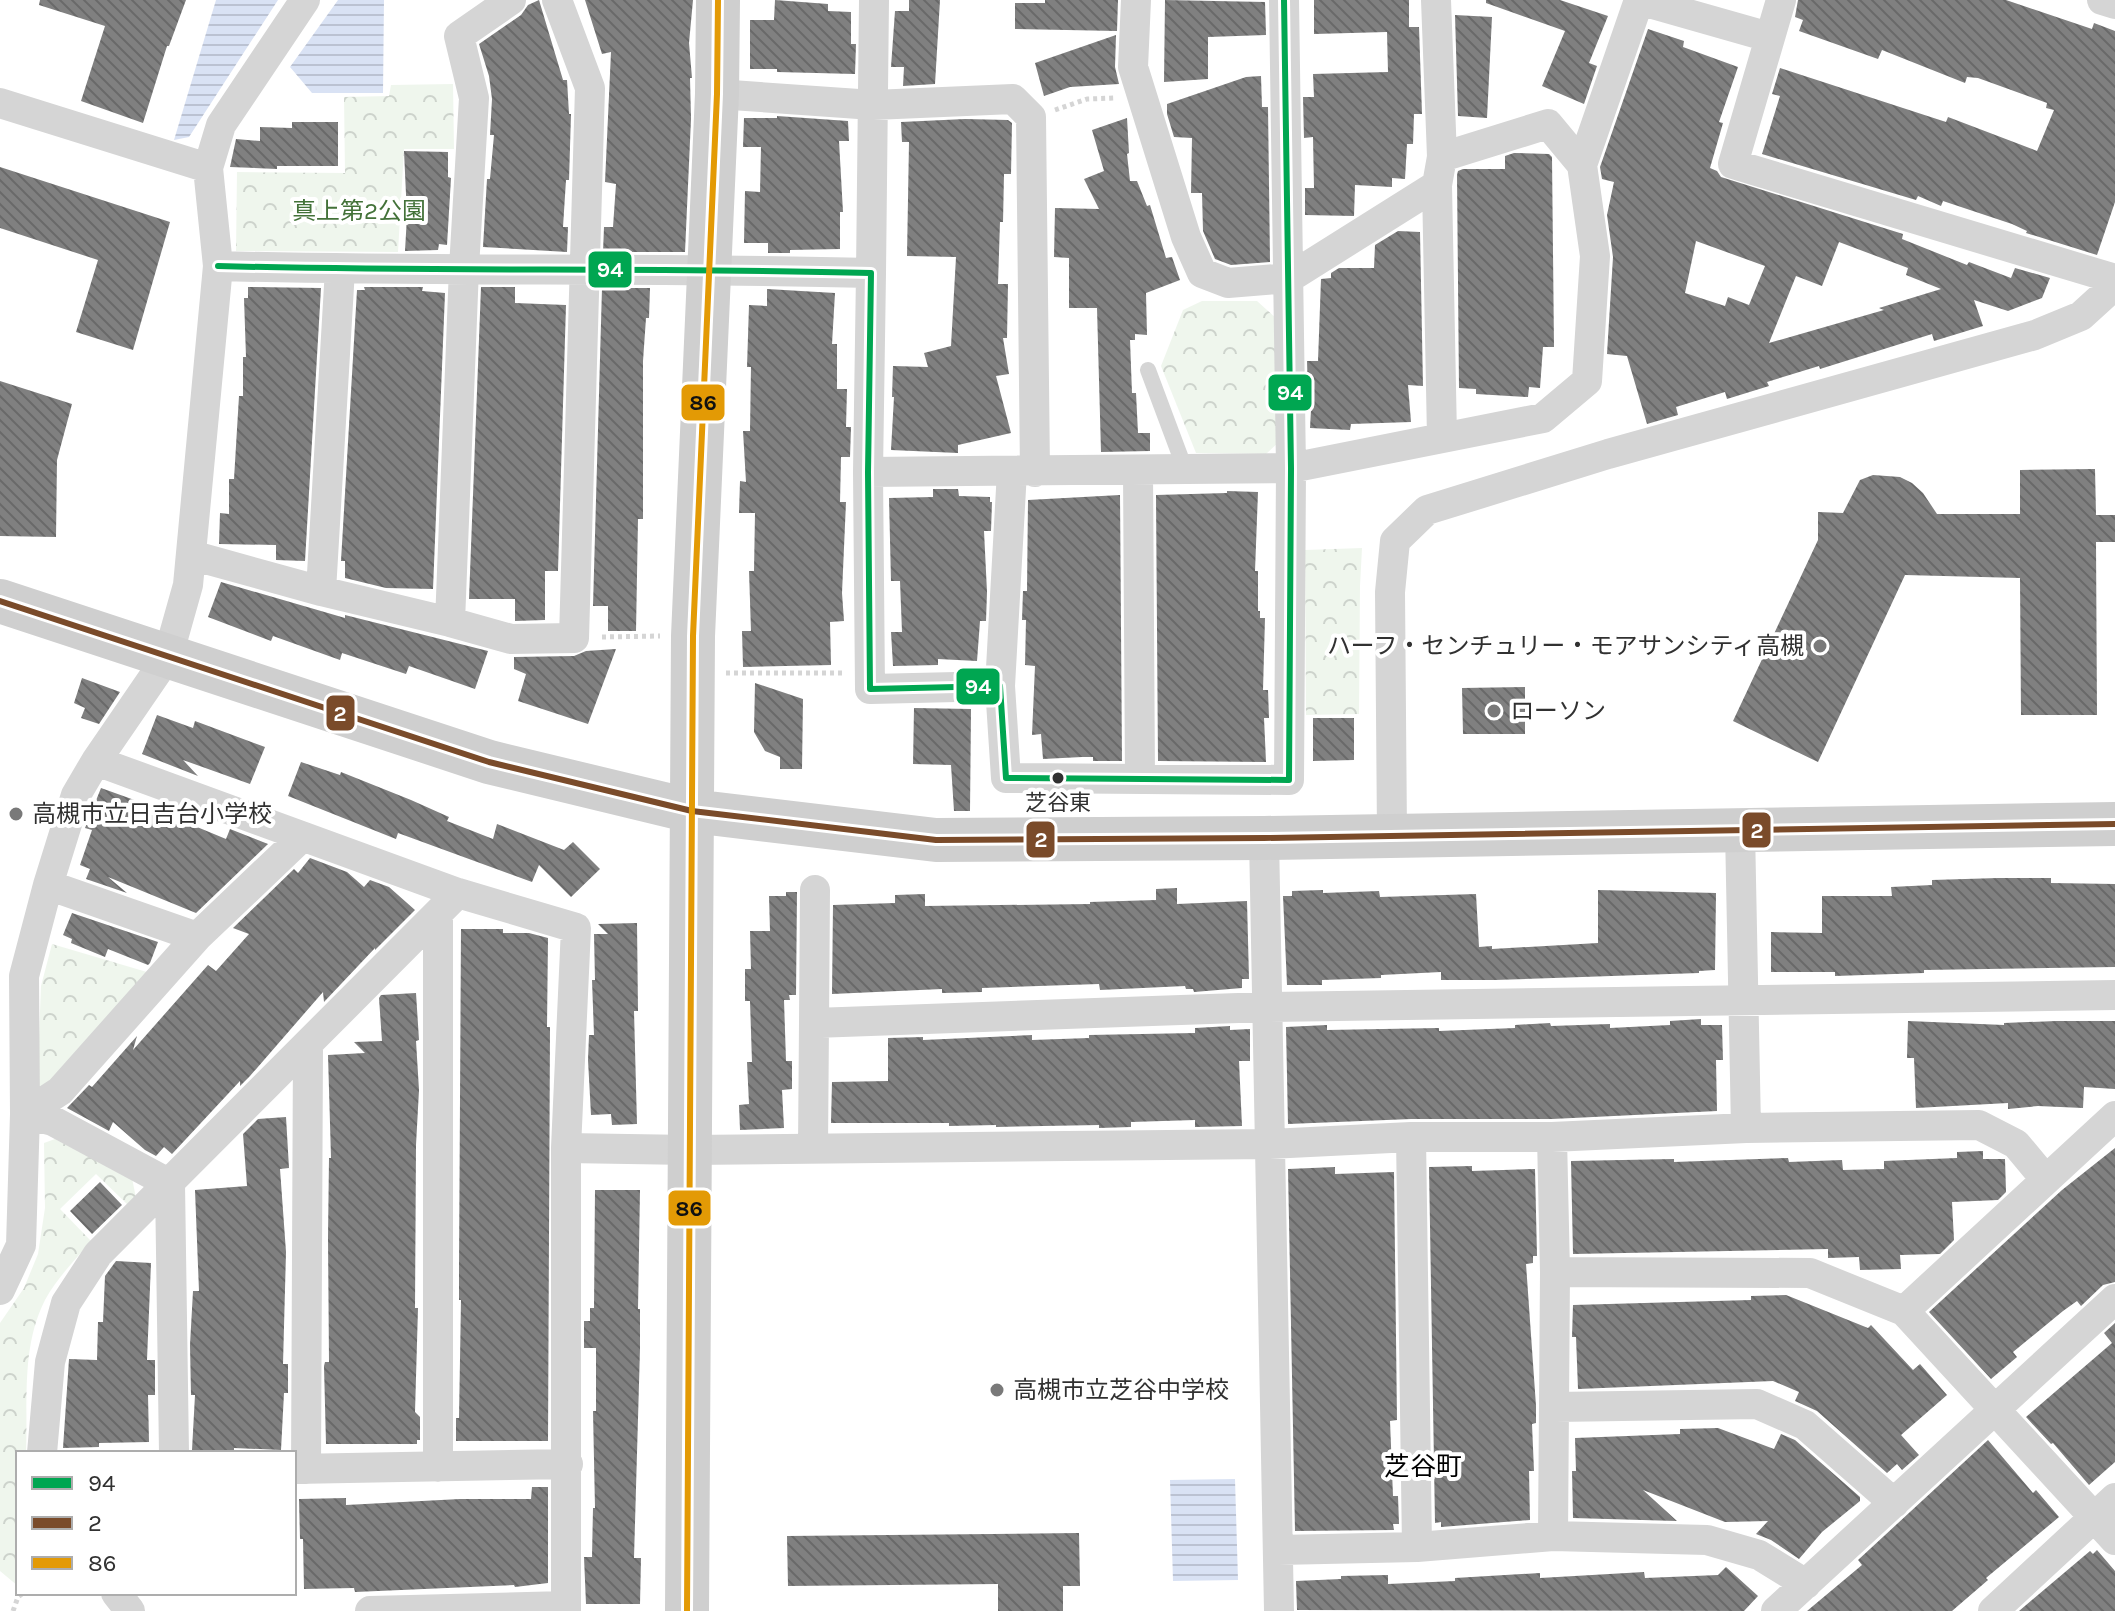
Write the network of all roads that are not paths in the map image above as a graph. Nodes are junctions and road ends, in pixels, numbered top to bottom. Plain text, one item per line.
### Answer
1 (305, 0) edge
2 (511, 0) edge
3 (557, 0) edge
4 (718, 0) edge
5 (874, 0) edge
6 (1136, 0) edge
7 (1284, 0) edge
8 (1436, 0) edge
9 (1639, 0) edge
10 (1781, 0) edge
11 (2102, 0) edge
12 (2115, 4) edge
13 (1769, 37) junction
14 (717, 94) junction
15 (0, 103) edge
16 (873, 105) junction
17 (1582, 165) junction
18 (208, 168) junction
19 (1439, 171) junction
20 (218, 266) junction
21 (464, 268) junction
22 (709, 268) junction
23 (340, 269) junction
24 (584, 271) junction
25 (871, 273) junction
26 (1289, 278) junction
27 (2115, 279) edge
28 (2115, 285) edge
29 (1148, 370) dead end
30 (1442, 437) junction
31 (1291, 468) junction
32 (1185, 469) junction
33 (1138, 470) junction
34 (868, 472) junction
35 (1024, 472) junction
36 (191, 555) junction
37 (321, 591) junction
38 (0, 601) edge
39 (450, 622) junction
40 (168, 656) junction
41 (1000, 686) junction
42 (96, 761) junction
43 (1140, 779) junction
44 (692, 811) junction
45 (2115, 824) edge
46 (1740, 830) junction
47 (1392, 835) junction
48 (302, 837) junction
49 (1264, 838) junction
50 (48, 885) junction
51 (815, 890) dead end
52 (448, 903) junction
53 (197, 937) junction
54 (2115, 995) edge
55 (1744, 999) junction
56 (1267, 1007) junction
57 (814, 1023) junction
58 (308, 1045) junction
59 (25, 1114) junction
60 (2115, 1116) edge
61 (1746, 1128) junction
62 (1411, 1137) junction
63 (1552, 1137) junction
64 (1269, 1144) junction
65 (566, 1148) junction
66 (813, 1148) junction
67 (690, 1150) junction
68 (2046, 1180) junction
69 (170, 1184) junction
70 (1555, 1272) junction
71 (0, 1290) edge
72 (2115, 1299) edge
73 (1904, 1311) junction
74 (1555, 1407) junction
75 (1994, 1410) junction
76 (42, 1451) edge
77 (174, 1451) edge
78 (568, 1464) junction
79 (438, 1467) junction
80 (300, 1469) edge
81 (1894, 1503) junction
82 (2105, 1508) edge
83 (1553, 1536) junction
84 (2115, 1540) edge
85 (1417, 1547) junction
86 (1278, 1550) junction
87 (1806, 1584) junction
88 (118, 1595) edge
89 (566, 1608) edge
90 (130, 1611) edge
91 (370, 1611) edge
92 (687, 1611) edge
93 (1279, 1611) edge
94 (1776, 1611) edge
95 (1993, 1611) edge

1 - 18 street
2 - 21 street
3 - 24 street
4 - 14 street
5 - 16 street
6 - 26 street
7 - 26 street
8 - 19 street
9 - 13 street
9 - 17 street
10 - 13 street
11 - 12 street
13 - 27 street
14 - 16 street
14 - 22 street
15 - 18 street
16 - 25 street
16 - 35 street
17 - 19 street
17 - 30 street
18 - 20 street
19 - 26 street
19 - 30 street
20 - 23 street
20 - 36 street
21 - 23 street
21 - 24 street
21 - 39 street
22 - 24 street
22 - 25 street
22 - 44 street
23 - 37 street
24 - 39 street
25 - 34 street
26 - 31 street
28 - 47 street
29 - 32 lane
30 - 31 street
31 - 32 street
31 - 43 street
32 - 33 street
33 - 35 street
33 - 43 street
34 - 35 street
34 - 41 street
35 - 41 street
36 - 37 street
36 - 40 street
37 - 39 street
38 - 40 street
40 - 42 street
40 - 44 street
41 - 43 street
42 - 48 street
42 - 50 street
44 - 49 street
44 - 67 street
45 - 46 street
46 - 47 street
46 - 55 street
47 - 49 street
48 - 52 street
48 - 53 street
49 - 56 street
50 - 53 street
50 - 59 street
51 - 57 street
52 - 58 street
52 - 65 street
52 - 79 street
53 - 59 street
54 - 55 street
55 - 56 street
55 - 61 street
56 - 57 street
56 - 64 street
57 - 66 street
58 - 69 street
58 - 80 street
59 - 69 street
59 - 71 street
60 - 68 street
61 - 63 street
61 - 68 street
62 - 63 street
62 - 64 street
62 - 85 street
63 - 70 street
64 - 66 street
64 - 86 street
65 - 67 street
65 - 78 street
66 - 67 street
67 - 92 street
68 - 73 street
69 - 76 street
69 - 77 street
70 - 73 street
70 - 74 street
72 - 75 street
73 - 75 street
74 - 81 street
74 - 83 street
75 - 81 street
75 - 82 street
78 - 79 street
78 - 89 street
79 - 80 street
81 - 87 street
82 - 84 street
82 - 95 street
83 - 85 street
83 - 87 street
85 - 86 street
86 - 93 street
87 - 94 street
88 - 90 street
89 - 91 street

